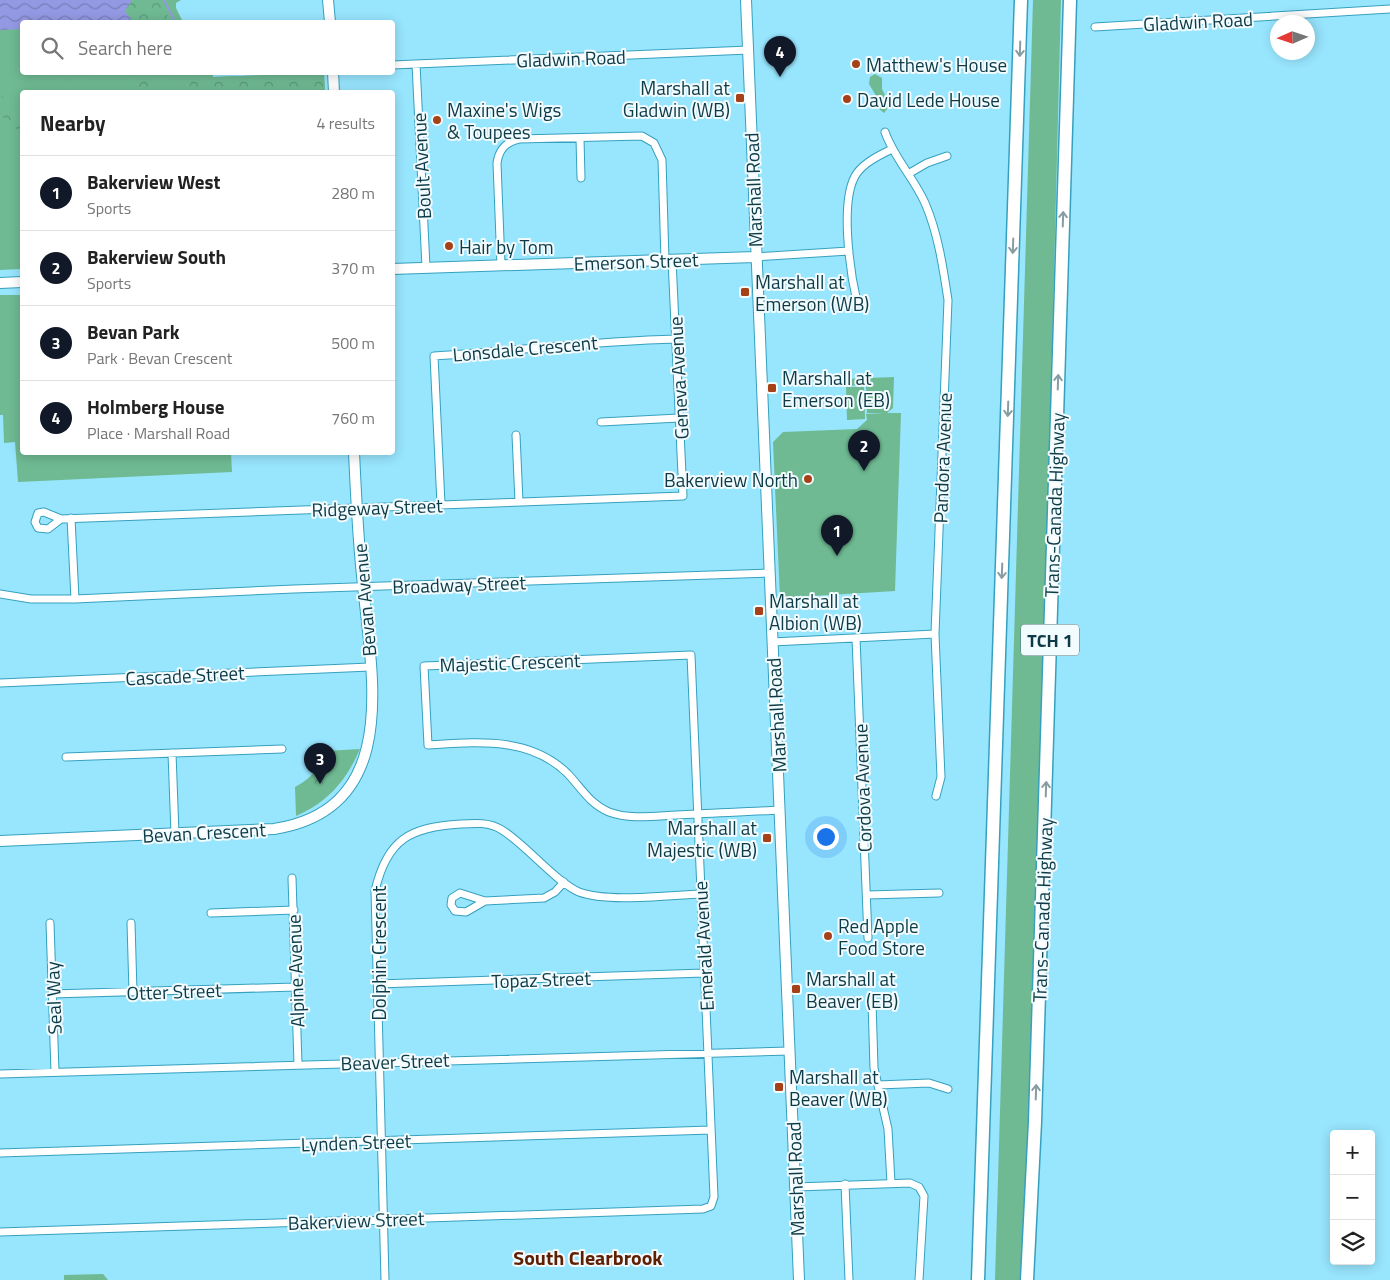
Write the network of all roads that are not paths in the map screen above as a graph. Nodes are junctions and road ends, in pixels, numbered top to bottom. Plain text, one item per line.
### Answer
1 (328, 0) edge
2 (746, 0) edge
3 (1021, 0) edge
4 (1070, 0) edge
5 (1390, 10) edge
6 (330, 20) edge
7 (1095, 27) dead end
8 (749, 50) junction
9 (416, 64) junction
10 (395, 65) edge
11 (333, 75) edge
12 (334, 90) edge
13 (885, 132) dead end
14 (580, 138) junction
15 (892, 149) junction
16 (947, 156) dead end
17 (908, 174) junction
18 (581, 178) dead end
19 (849, 251) junction
20 (755, 257) junction
21 (668, 260) junction
22 (501, 265) junction
23 (426, 267) junction
24 (395, 269) edge
25 (0, 282) edge
26 (20, 282) edge
27 (857, 302) dead end
28 (676, 338) junction
29 (680, 418) junction
30 (602, 422) dead end
31 (516, 434) dead end
32 (354, 455) edge
33 (683, 496) joint
34 (519, 502) junction
35 (441, 504) junction
36 (357, 507) junction
37 (71, 518) junction
38 (61, 519) dead end
39 (769, 573) junction
40 (363, 587) junction
41 (0, 594) edge
42 (75, 599) junction
43 (935, 634) junction
44 (856, 638) junction
45 (772, 642) junction
46 (691, 655) joint
47 (370, 666) junction
48 (0, 683) edge
49 (369, 747) joint
50 (282, 749) dead end
51 (172, 753) junction
52 (66, 757) dead end
53 (936, 796) dead end
54 (780, 810) junction
55 (696, 814) junction
56 (175, 834) junction
57 (2, 840) edge
58 (292, 878) dead end
59 (564, 882) junction
60 (940, 893) dead end
61 (701, 894) junction
62 (867, 895) junction
63 (485, 901) dead end
64 (294, 910) junction
65 (211, 913) dead end
66 (131, 923) dead end
67 (50, 924) dead end
68 (868, 938) dead end
69 (704, 973) junction
70 (378, 984) junction
71 (296, 987) junction
72 (133, 992) junction
73 (52, 994) junction
74 (872, 1001) dead end
75 (790, 1051) junction
76 (708, 1052) junction
77 (379, 1062) junction
78 (298, 1064) junction
79 (54, 1072) junction
80 (0, 1074) edge
81 (878, 1085) junction
82 (948, 1089) dead end
83 (1035, 1122) junction
84 (711, 1130) junction
85 (381, 1141) junction
86 (0, 1153) edge
87 (891, 1182) junction
88 (845, 1184) junction
89 (796, 1186) junction
90 (711, 1206) joint
91 (384, 1219) junction
92 (0, 1232) edge
93 (385, 1280) edge
94 (799, 1280) edge
95 (850, 1280) edge
96 (919, 1280) edge
97 (978, 1280) edge
98 (1027, 1280) edge
99 (1033, 1280) edge

1 - 6 main road
2 - 8 main road, Marshall Road
3 -> 97 highway, TCH 1
83 -> 4 highway, Trans-Canada Highway / TCH 1
5 - 7 street, Gladwin Road
8 - 9 street, Gladwin Road
8 - 20 main road, Marshall Road
9 - 10 street, Gladwin Road
9 - 23 street, Boult Avenue
11 - 12 main road
13 - 15 street, Pandora Avenue
14 - 18 street
14 - 21 street, Geneva Avenue
14 - 22 street, Geneva Avenue
15 - 17 street, Pandora Avenue
15 - 19 street
16 - 17 street
17 - 43 street, Pandora Avenue
19 - 20 street, Emerson Street
19 - 27 street
20 - 21 main road, Emerson Street
20 - 39 main road, Marshall Road
21 - 22 main road, Emerson Street
21 - 28 street, Geneva Avenue
22 - 23 main road, Emerson Street
23 - 24 main road, Emerson Street
25 - 26 main road
28 - 29 street, Geneva Avenue
28 - 35 street, Lonsdale Crescent
29 - 30 street
29 - 33 street, Geneva Avenue
31 - 34 street
32 - 36 main road, Bevan Avenue
33 - 34 street, Ridgeway Street
34 - 35 street, Ridgeway Street
35 - 36 street, Ridgeway Street
36 - 37 street, Ridgeway Street
36 - 40 main road, Bevan Avenue
37 - 38 street, Ridgeway Street
37 - 42 street
39 - 40 street, Broadway Street
39 - 45 main road, Marshall Road
40 - 42 street, Broadway Street
40 - 47 main road, Bevan Avenue
41 - 42 street, Broadway Street
43 - 44 street
43 - 53 street, Pandora Avenue
44 - 45 street
44 - 62 street, Cordova Avenue
45 - 54 main road, Marshall Road
46 - 55 street, Emerald Avenue
46 - 55 street, Majestic Crescent
47 - 48 street, Cascade Street
47 - 49 main road, Bevan Avenue
49 - 56 main road, Bevan Crescent
50 - 51 street
51 - 52 street
51 - 56 street
54 - 55 street, Majestic Crescent
54 - 75 main road, Marshall Road
55 - 61 street, Emerald Avenue
56 - 57 main road, Bevan Crescent
58 - 64 street, Alpine Avenue
59 - 61 street, Dolphin Crescent
59 - 63 street
59 - 70 street, Dolphin Crescent
60 - 62 street
61 - 69 street, Emerald Avenue
62 - 68 street, Cordova Avenue
64 - 65 street
64 - 71 street, Alpine Avenue
66 - 72 street
67 - 73 street, Seal Way
69 - 70 street, Topaz Street
69 - 76 street, Emerald Avenue
70 - 77 street, Dolphin Crescent
71 - 72 street, Otter Street
71 - 78 street, Alpine Avenue
72 - 73 street, Otter Street
73 - 79 street, Seal Way
74 - 81 street
75 - 76 street, Beaver Street
75 - 89 main road, Marshall Road
76 - 77 street, Beaver Street
76 - 84 street, Emerald Avenue
77 - 78 street, Beaver Street
77 - 85 street, Dolphin Crescent
78 - 79 street, Beaver Street
79 - 80 street, Beaver Street
81 - 82 street
81 - 87 street
83 - 98 highway, Trans-Canada Highway / TCH 1
83 - 99 highway
84 - 85 street, Lynden Street
84 - 90 street, Emerald Avenue
85 - 86 street, Lynden Street
85 - 91 street, Dolphin Crescent
87 - 88 street
87 - 96 street
88 - 89 street
88 - 95 street
89 - 94 main road, Marshall Road
90 - 91 street, Bakerview Street
91 - 92 street, Bakerview Street
91 - 93 street, Dolphin Crescent

